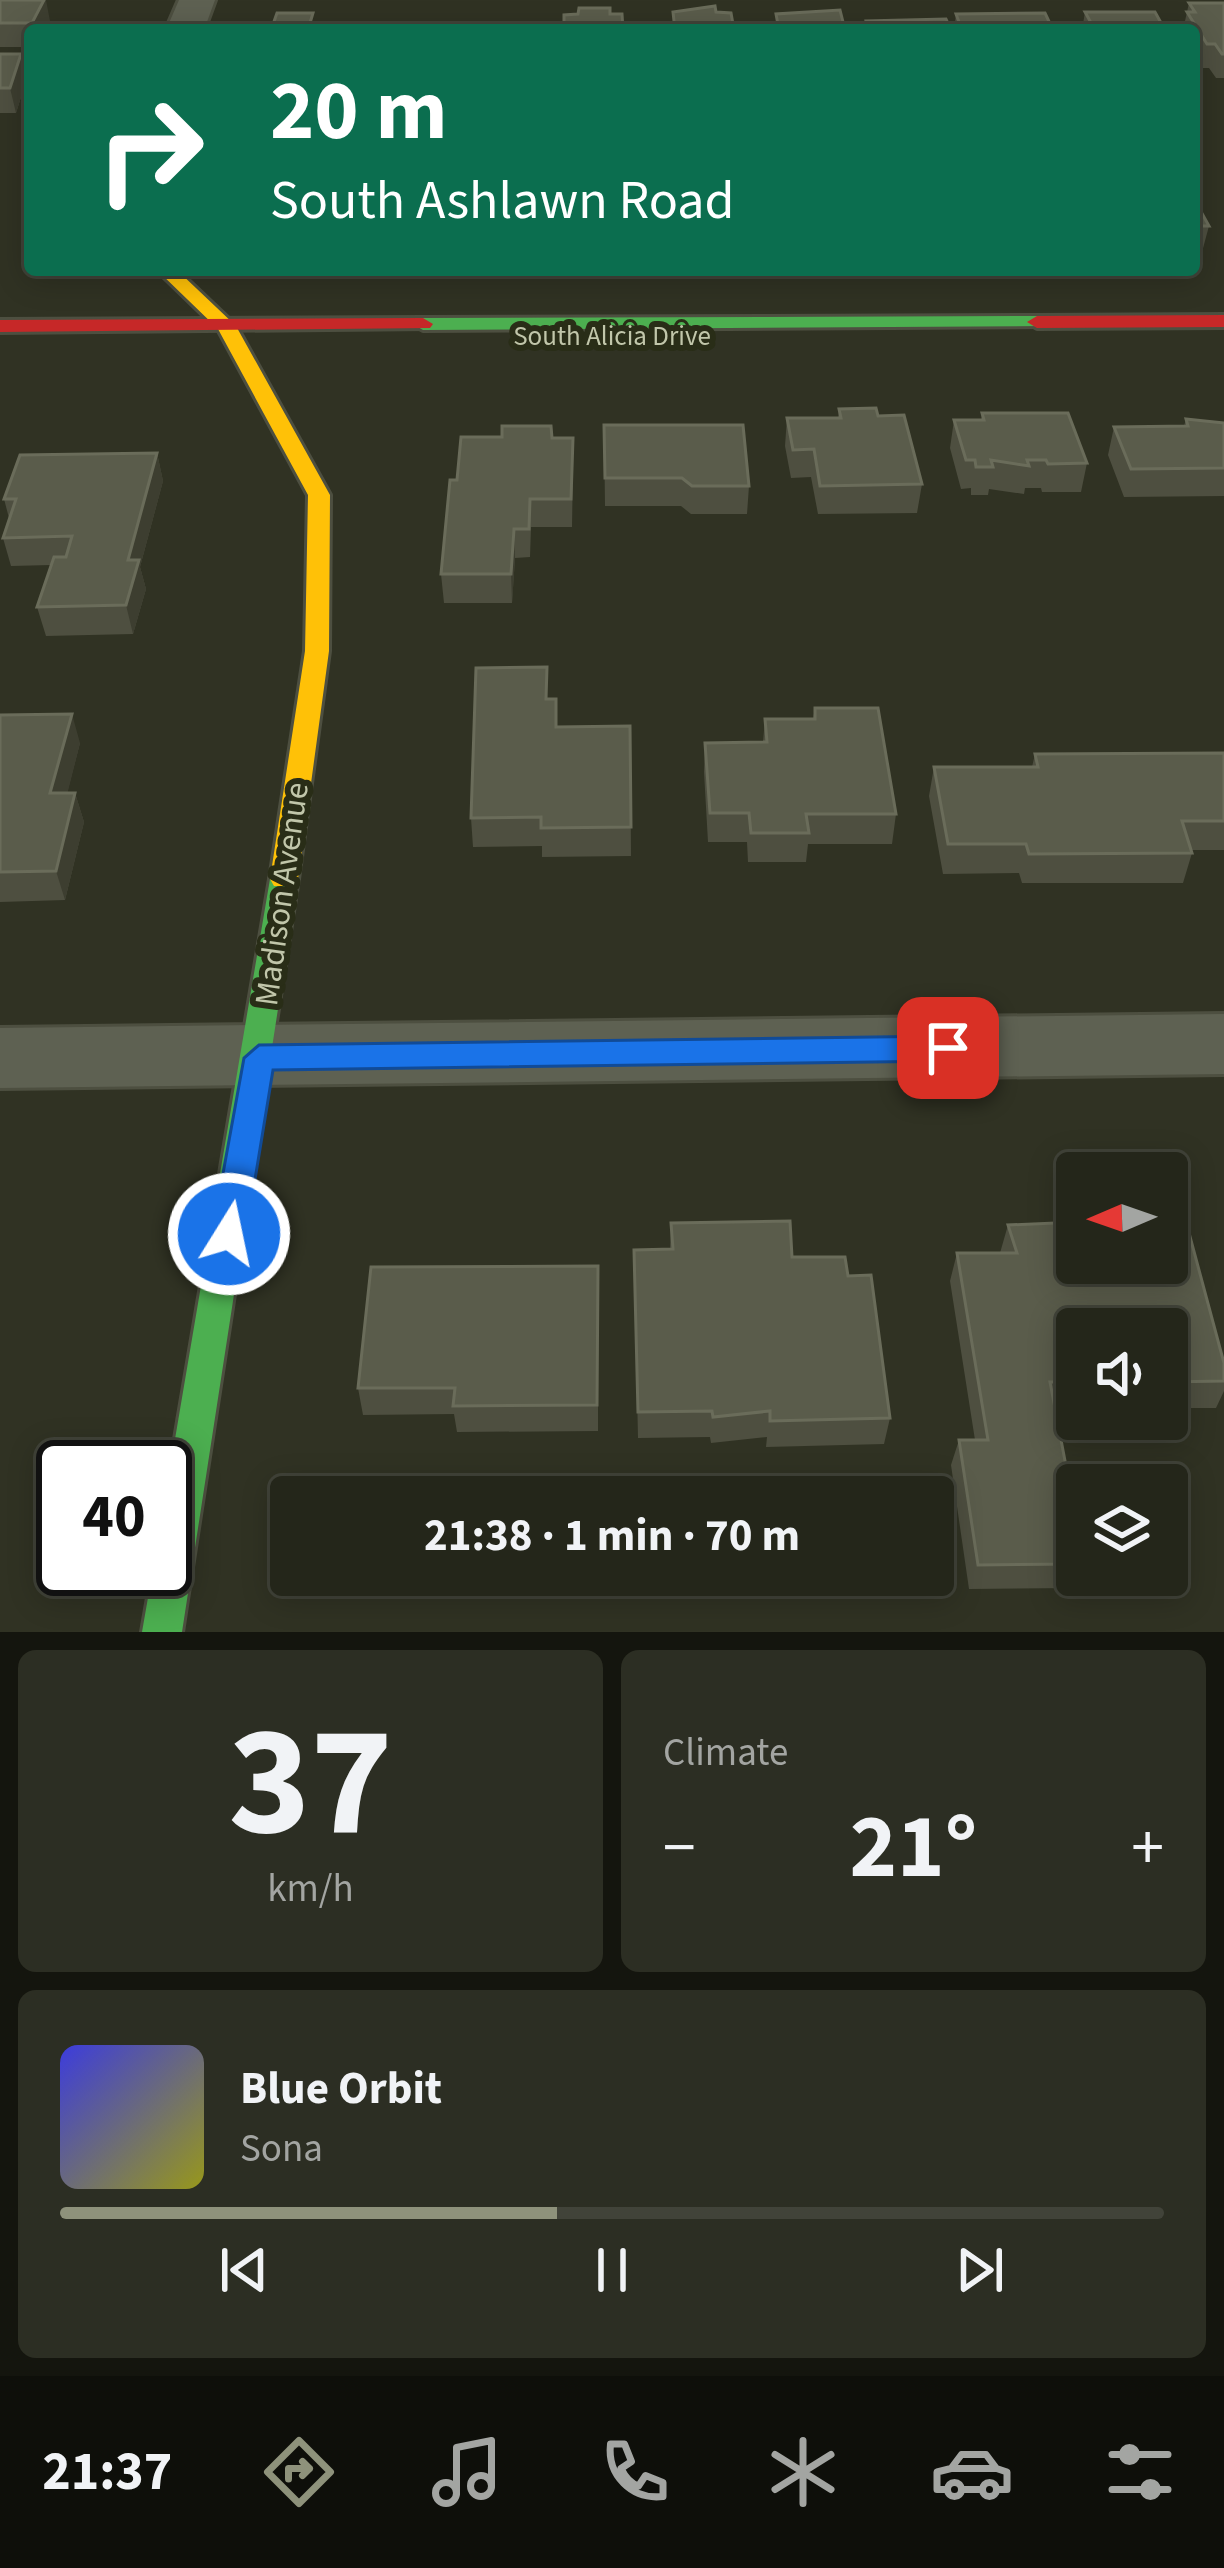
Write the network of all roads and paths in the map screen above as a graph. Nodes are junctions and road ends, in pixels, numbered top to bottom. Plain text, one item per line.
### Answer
1 (172, 276) edge
2 (1224, 321) edge
3 (0, 326) edge
4 (226, 326) junction
5 (1224, 1044) edge
6 (0, 1058) edge
7 (259, 1058) junction
8 (162, 1632) edge

1 - 4 street, Madison Avenue
2 - 4 street, South Alicia Drive
3 - 4 street, South Alicia Drive
4 - 7 street, Madison Avenue
5 - 7 street
6 - 7 street
7 - 8 street, Madison Avenue

